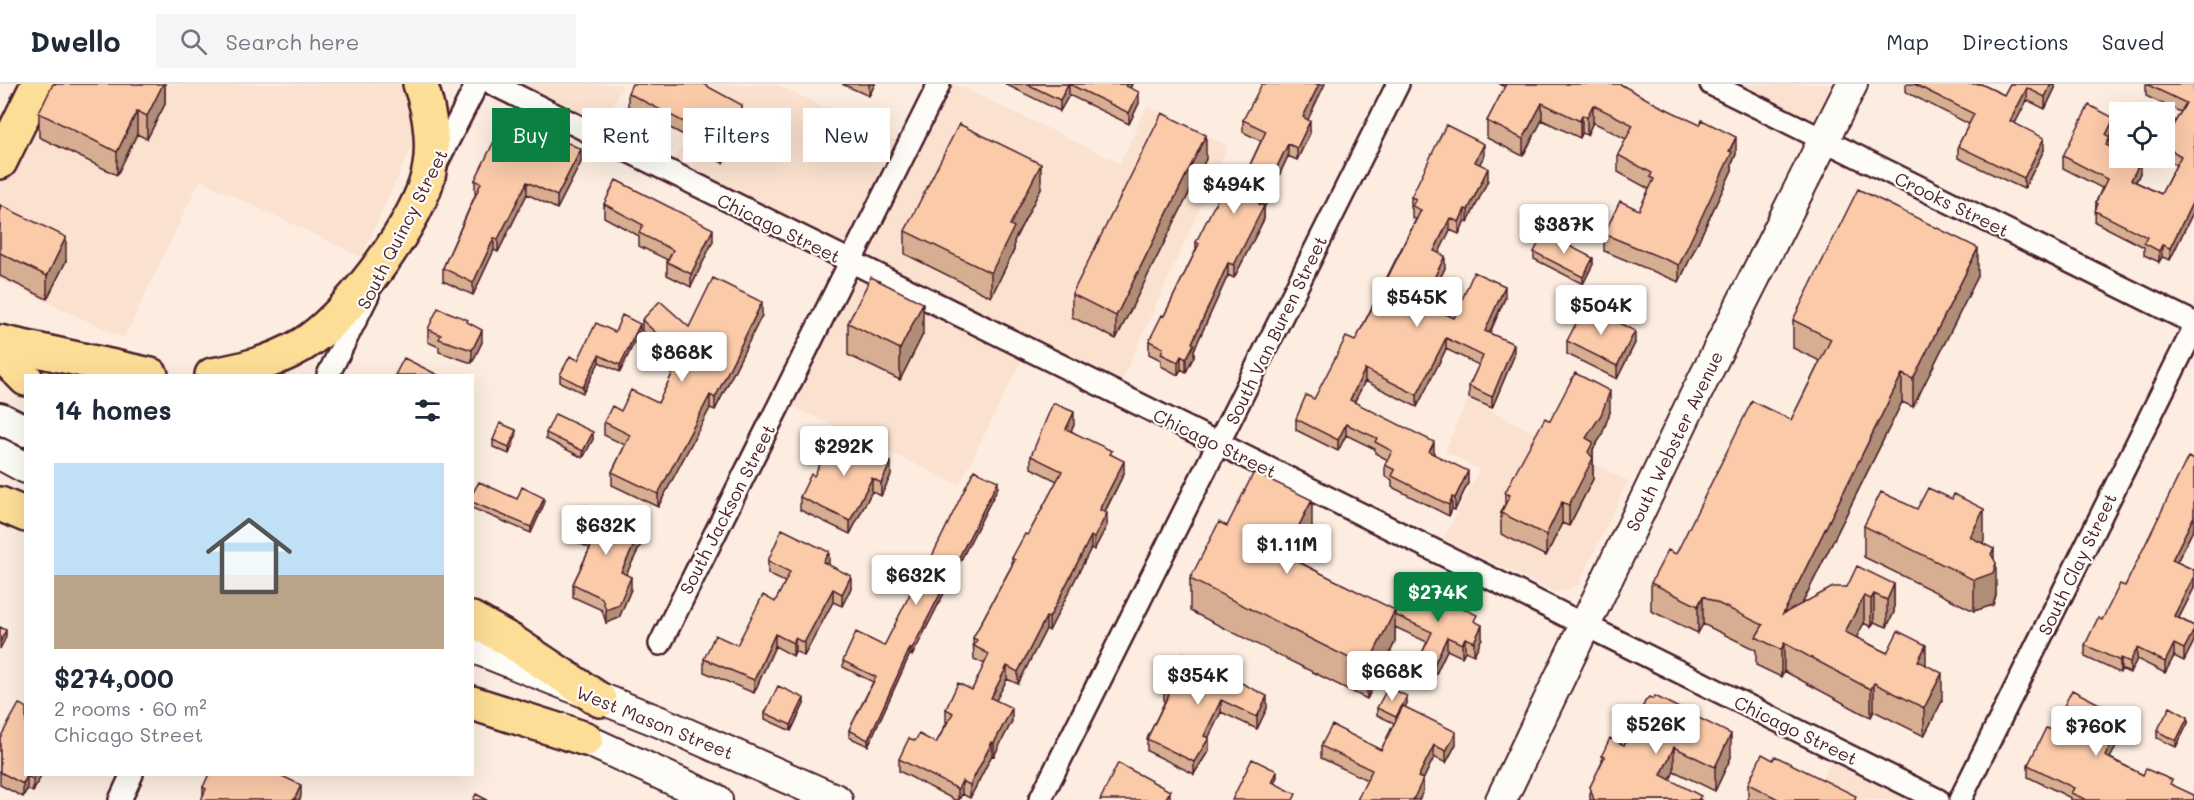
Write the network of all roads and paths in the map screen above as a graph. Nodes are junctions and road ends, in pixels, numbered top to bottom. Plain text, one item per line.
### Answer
1 (38, 84) edge
2 (420, 84) edge
3 (477, 84) edge
4 (493, 84) edge
5 (939, 84) edge
6 (1398, 84) edge
7 (1711, 84) edge
8 (1852, 84) edge
9 (1824, 141) junction
10 (0, 162) edge
11 (426, 184) junction
12 (385, 260) junction
13 (851, 263) junction
14 (2194, 323) edge
15 (2194, 328) edge
16 (0, 342) edge
17 (0, 352) edge
18 (146, 374) edge
19 (216, 374) edge
20 (328, 374) edge
21 (24, 377) edge
22 (0, 382) edge
23 (24, 394) edge
24 (1219, 445) junction
25 (0, 454) edge
26 (24, 467) edge
27 (0, 504) edge
28 (24, 514) edge
29 (474, 620) edge
30 (1584, 625) junction
31 (660, 644) dead end
32 (474, 648) edge
33 (474, 690) edge
34 (600, 700) junction
35 (474, 704) edge
36 (586, 739) junction
37 (131, 776) edge
38 (120, 800) edge
39 (717, 800) edge
40 (837, 800) edge
41 (1040, 800) edge
42 (1501, 800) edge
43 (1938, 800) edge
44 (1960, 800) edge

1 - 10 main road
2 - 11 main road
3 - 11 street, South Quincy Street
4 - 13 street, Chicago Street
5 - 13 street, South Jackson Street
6 - 24 street, South Van Buren Street
7 - 9 street, Crooks Street
8 - 9 main road, South Webster Avenue
9 - 14 street, Crooks Street
9 - 30 main road, South Webster Avenue
11 - 12 main road, South Quincy Street
12 - 19 main road
12 - 20 street, South Quincy Street
13 - 24 street, Chicago Street
13 - 31 street, South Jackson Street
15 - 44 street, South Clay Street
16 - 18 main road
17 - 21 main road
22 - 23 main road
24 - 30 street, Chicago Street
24 - 41 street, South Van Buren Street
25 - 26 main road
27 - 28 main road
29 - 34 main road
30 - 42 main road, South Webster Avenue
30 - 43 street, Chicago Street
32 - 34 main road, West Mason Street
33 - 36 main road
34 - 40 main road, West Mason Street
35 - 36 main road
36 - 39 main road
37 - 38 street

